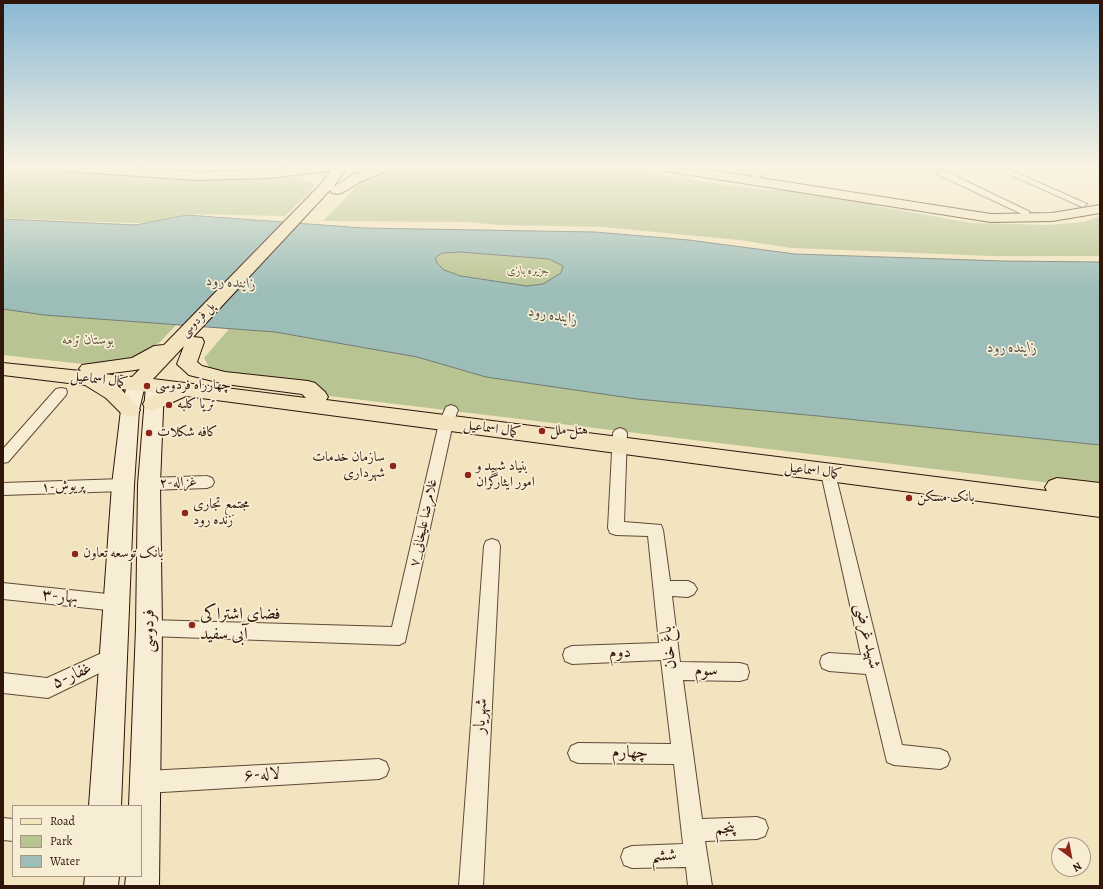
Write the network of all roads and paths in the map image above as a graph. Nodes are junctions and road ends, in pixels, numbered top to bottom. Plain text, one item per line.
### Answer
1 (312, 208) edge
2 (930, 208) edge
3 (965, 208) edge
4 (1018, 208) edge
5 (1061, 208) edge
6 (1100, 210) edge
7 (1025, 212) junction
8 (188, 339) junction
9 (3, 361) edge
10 (3, 369) edge
11 (83, 374) junction
12 (147, 390) junction
13 (61, 392) dead end
14 (318, 397) junction
15 (448, 416) junction
16 (620, 440) junction
17 (3, 458) edge
18 (827, 466) junction
19 (207, 482) dead end
20 (149, 484) junction
21 (123, 485) junction
22 (3, 489) edge
23 (1100, 492) edge
24 (1100, 507) edge
25 (492, 546) dead end
26 (662, 588) junction
27 (688, 589) dead end
28 (3, 591) edge
29 (117, 603) junction
30 (150, 628) junction
31 (116, 645) junction
32 (669, 651) junction
33 (572, 655) dead end
34 (829, 662) dead end
35 (873, 665) junction
36 (672, 671) junction
37 (740, 672) dead end
38 (3, 683) edge
39 (578, 753) dead end
40 (683, 754) junction
41 (940, 759) dead end
42 (379, 769) dead end
43 (146, 782) junction
44 (106, 805) edge
45 (757, 828) dead end
46 (694, 830) junction
47 (696, 855) junction
48 (632, 857) dead end
49 (142, 886) edge
50 (471, 886) edge
51 (700, 886) edge

1 - 8 main road, پل فردوسی
2 - 6 main road
3 - 7 main road
4 - 7 street
5 - 7 main road
8 - 11 main road
8 - 12 main road, پل فردوسی
8 - 14 main road
9 - 11 main road, کمال اسماعیل
10 - 11 main road, کمال اسماعیل
11 - 12 main road, کمال اسماعیل
11 - 12 main road
12 - 14 main road, کمال اسماعیل
12 - 15 main road, کمال اسماعیل
12 - 20 main road, فردوسی
12 - 21 main road
13 - 17 street
14 - 15 main road, کمال اسماعیل
15 - 16 main road, کمال اسماعیل
15 - 30 street, ۷_غلامرضا علیخانی
16 - 18 main road, کمال اسماعیل
16 - 26 street, باغ خان
18 - 23 main road, کمال اسماعیل
18 - 24 main road, کمال اسماعیل
18 - 35 street, شهید غرضی
19 - 20 street, ۲-غزاله
20 - 30 main road, فردوسی
21 - 22 street, ۱-پریوش
21 - 29 main road
25 - 50 street, شهریار
26 - 27 street
26 - 32 street, باغ خان
28 - 29 street, ۳-بهار
29 - 31 main road
30 - 31 main road
30 - 43 main road, فردوسی
31 - 38 street, ۵-غفار
31 - 44 main road
32 - 33 street, دوم
32 - 36 street, باغ خان
34 - 35 street
35 - 41 street, شهید غرضی
36 - 37 street, سوم
36 - 40 street, باغ خان
39 - 40 street, چهارم
40 - 46 street, باغ خان
42 - 43 street, ۶-لاله
43 - 49 main road, فردوسی
45 - 46 street, پنجم
46 - 47 street, باغ خان
47 - 48 street, ششم
47 - 51 street, باغ خان

